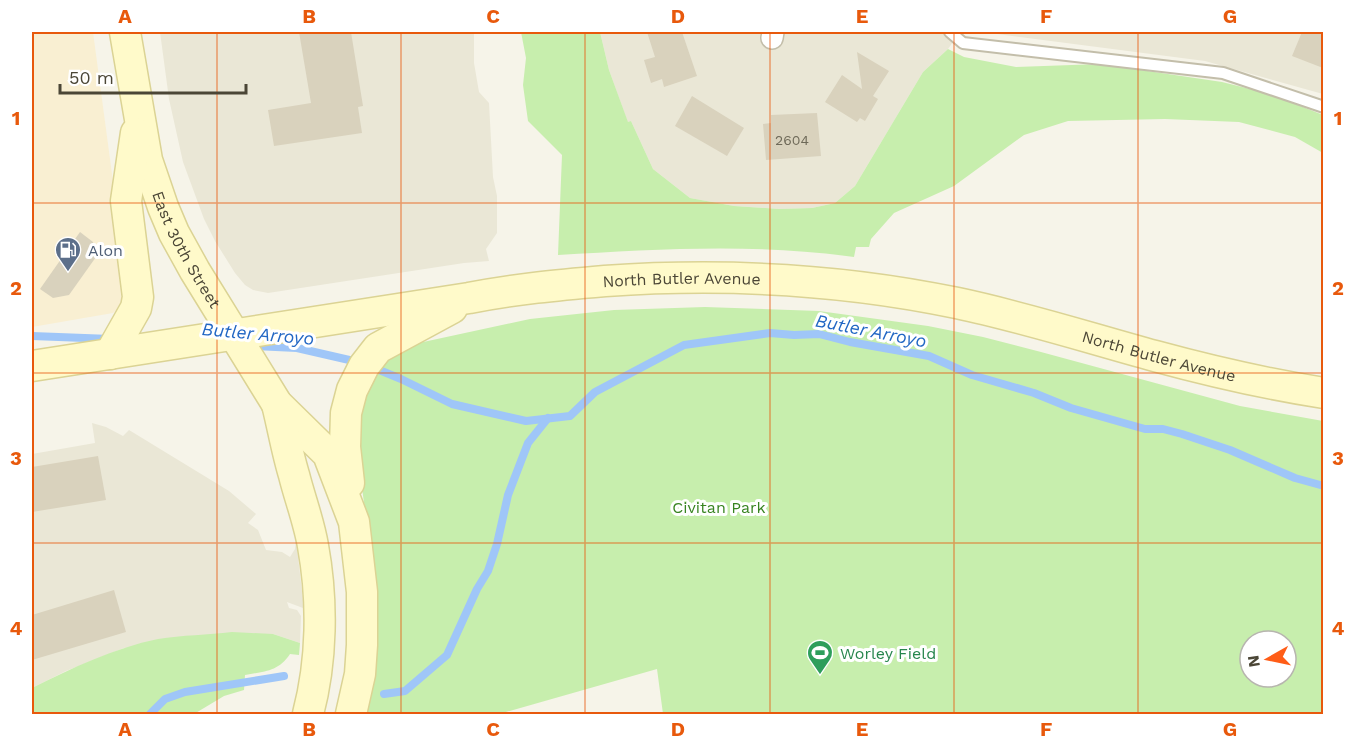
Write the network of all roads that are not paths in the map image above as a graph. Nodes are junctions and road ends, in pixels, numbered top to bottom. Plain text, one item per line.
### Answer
1 (125, 32) edge
2 (950, 32) edge
3 (1323, 106) edge
4 (138, 115) junction
5 (470, 298) junction
6 (234, 334) junction
7 (110, 354) junction
8 (32, 366) edge
9 (1323, 393) edge
10 (277, 404) junction
11 (354, 522) junction
12 (308, 714) edge
13 (351, 714) edge

1 - 4 main road, East 30th Street
2 - 3 lane
4 - 6 main road, East 30th Street
4 - 7 main road
5 - 6 main road, North Butler Avenue
5 - 9 main road, North Butler Avenue
5 - 11 main road
6 - 7 main road, North Butler Avenue
6 - 10 main road, East 30th Street
7 - 8 main road, North Butler Avenue
10 - 11 main road, East 30th Street
10 - 12 main road
11 - 13 main road, East 30th Street

